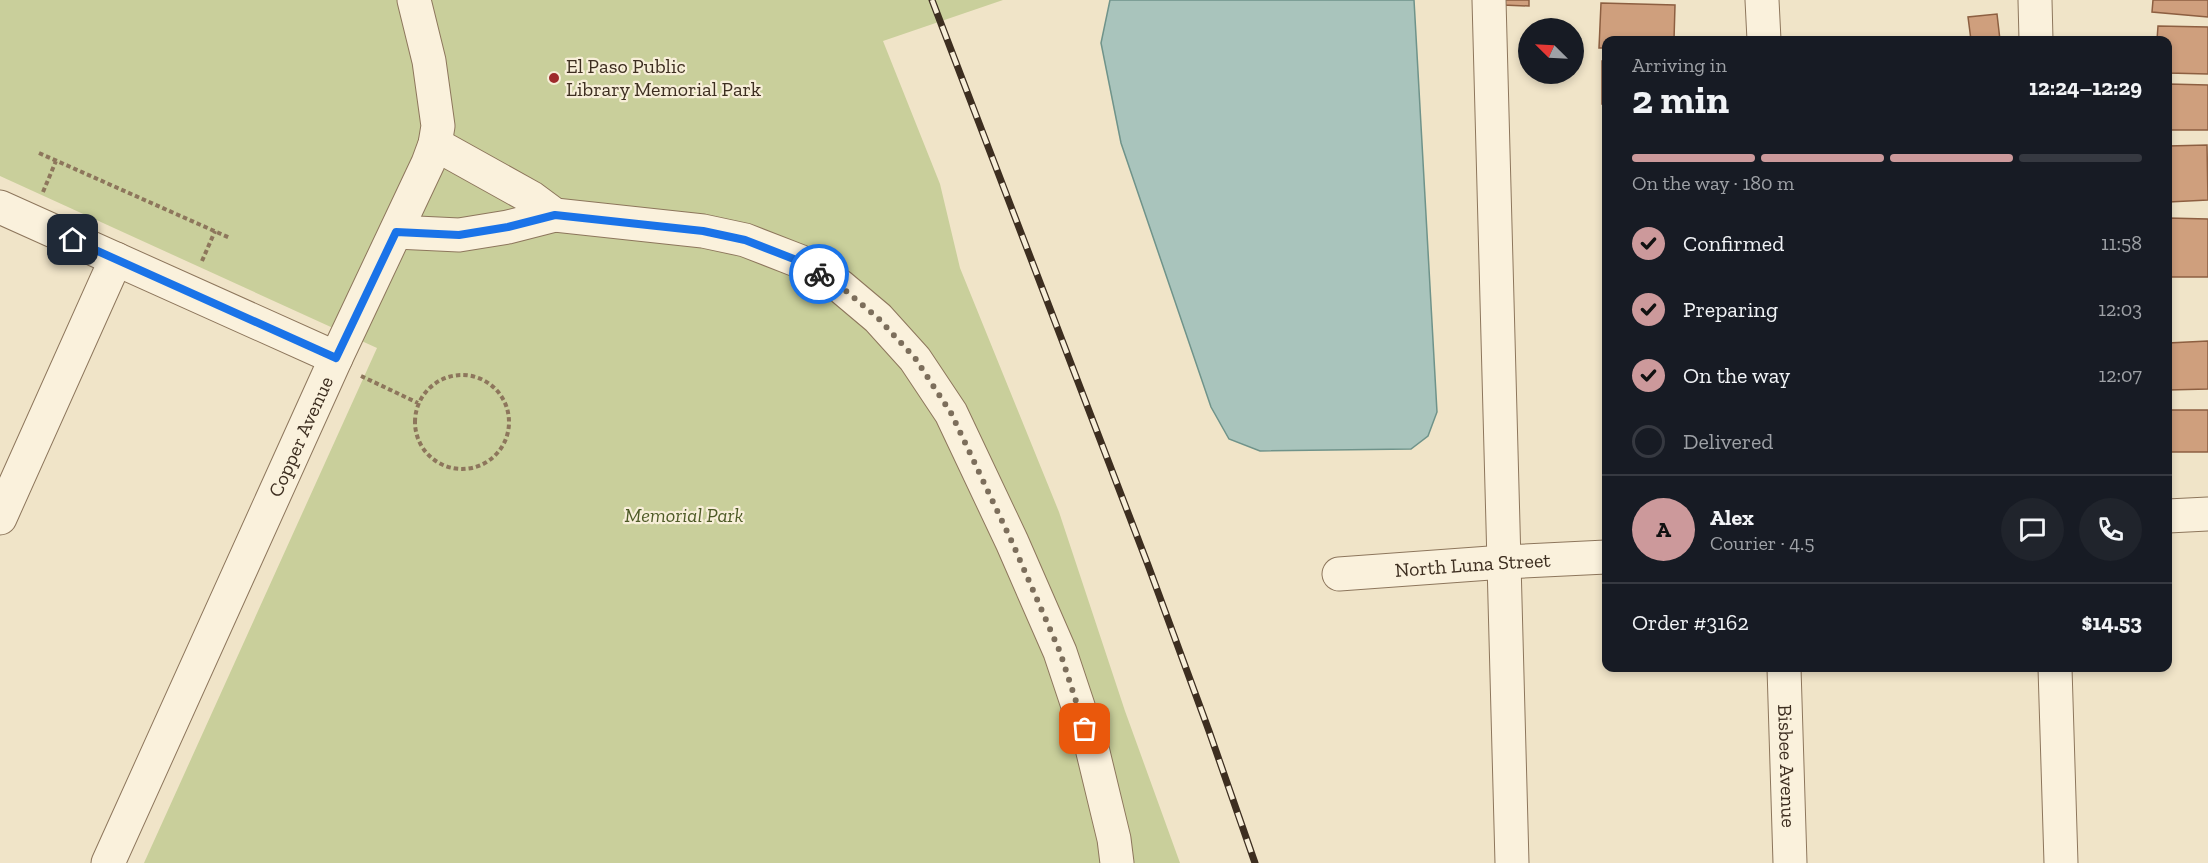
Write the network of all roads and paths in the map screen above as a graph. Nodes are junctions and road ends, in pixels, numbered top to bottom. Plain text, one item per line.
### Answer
1 (414, 0) edge
2 (1489, 0) edge
3 (1762, 0) edge
4 (2035, 0) edge
5 (1764, 36) edge
6 (2036, 36) edge
7 (435, 144) junction
8 (39, 153) dead end
9 (0, 207) edge
10 (555, 215) junction
11 (396, 232) junction
12 (231, 238) dead end
13 (116, 259) junction
14 (347, 366) junction
15 (418, 403) junction
16 (2208, 514) edge
17 (2172, 516) edge
18 (0, 518) edge
19 (1602, 557) edge
20 (1504, 562) junction
21 (1339, 574) dead end
22 (1784, 672) edge
23 (2055, 672) edge
24 (108, 863) edge
25 (1117, 863) edge
26 (1512, 863) edge
27 (1790, 863) edge
28 (2061, 863) edge

1 - 7 street, Copper Avenue
2 - 20 street
3 - 5 street
4 - 6 street
7 - 10 street
7 - 11 street, Copper Avenue
8 - 12 path
9 - 13 street
10 - 11 street
10 - 25 street
11 - 14 street, Copper Avenue
13 - 14 street
13 - 18 street
14 - 15 path
14 - 24 street, Copper Avenue
15 - 15 path
16 - 17 street
19 - 20 street, North Luna Street
20 - 21 street, North Luna Street
20 - 26 street
22 - 27 street, Bisbee Avenue
23 - 28 street

